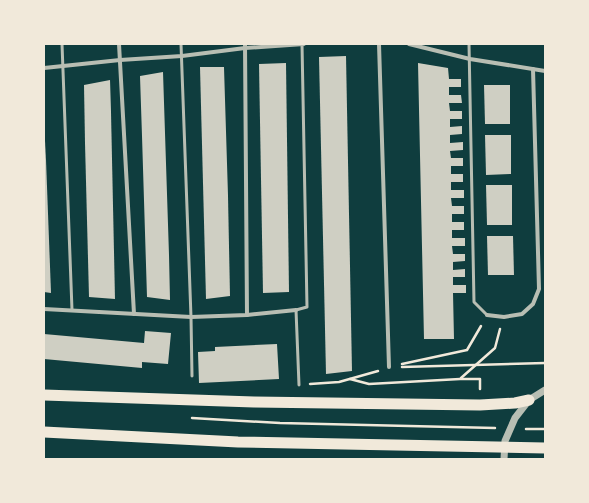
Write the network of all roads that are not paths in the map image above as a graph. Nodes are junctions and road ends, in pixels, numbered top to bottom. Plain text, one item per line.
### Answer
1 (62, 44) edge
2 (119, 44) edge
3 (181, 44) edge
4 (303, 44) edge
5 (379, 44) edge
6 (410, 44) edge
7 (470, 44) edge
8 (245, 46) edge
9 (182, 56) junction
10 (470, 59) junction
11 (120, 60) junction
12 (63, 66) junction
13 (44, 68) edge
14 (533, 69) junction
15 (545, 71) edge
16 (44, 309) edge
17 (72, 310) junction
18 (296, 310) junction
19 (134, 314) junction
20 (247, 315) junction
21 (487, 315) joint
22 (191, 317) junction
23 (389, 367) road end
24 (192, 376) dead end
25 (299, 385) dead end
26 (544, 389) edge
27 (44, 394) edge
28 (529, 400) junction
29 (44, 432) edge
30 (545, 448) edge
31 (504, 459) edge

1 - 12 lane
2 - 11 street
3 - 9 lane
4 - 8 street
4 - 18 lane
5 - 23 street
6 - 10 street
7 - 10 lane
8 - 9 street
8 - 20 street
9 - 11 street
9 - 22 lane
10 - 14 street
10 - 21 lane
11 - 12 street
11 - 19 street
12 - 13 street
12 - 17 lane
14 - 15 street
14 - 21 street
16 - 17 street
17 - 19 street
18 - 20 street
18 - 25 lane
19 - 22 street
20 - 22 street
22 - 24 lane
26 - 28 street
27 - 28 highway
28 - 31 street
29 - 30 highway

